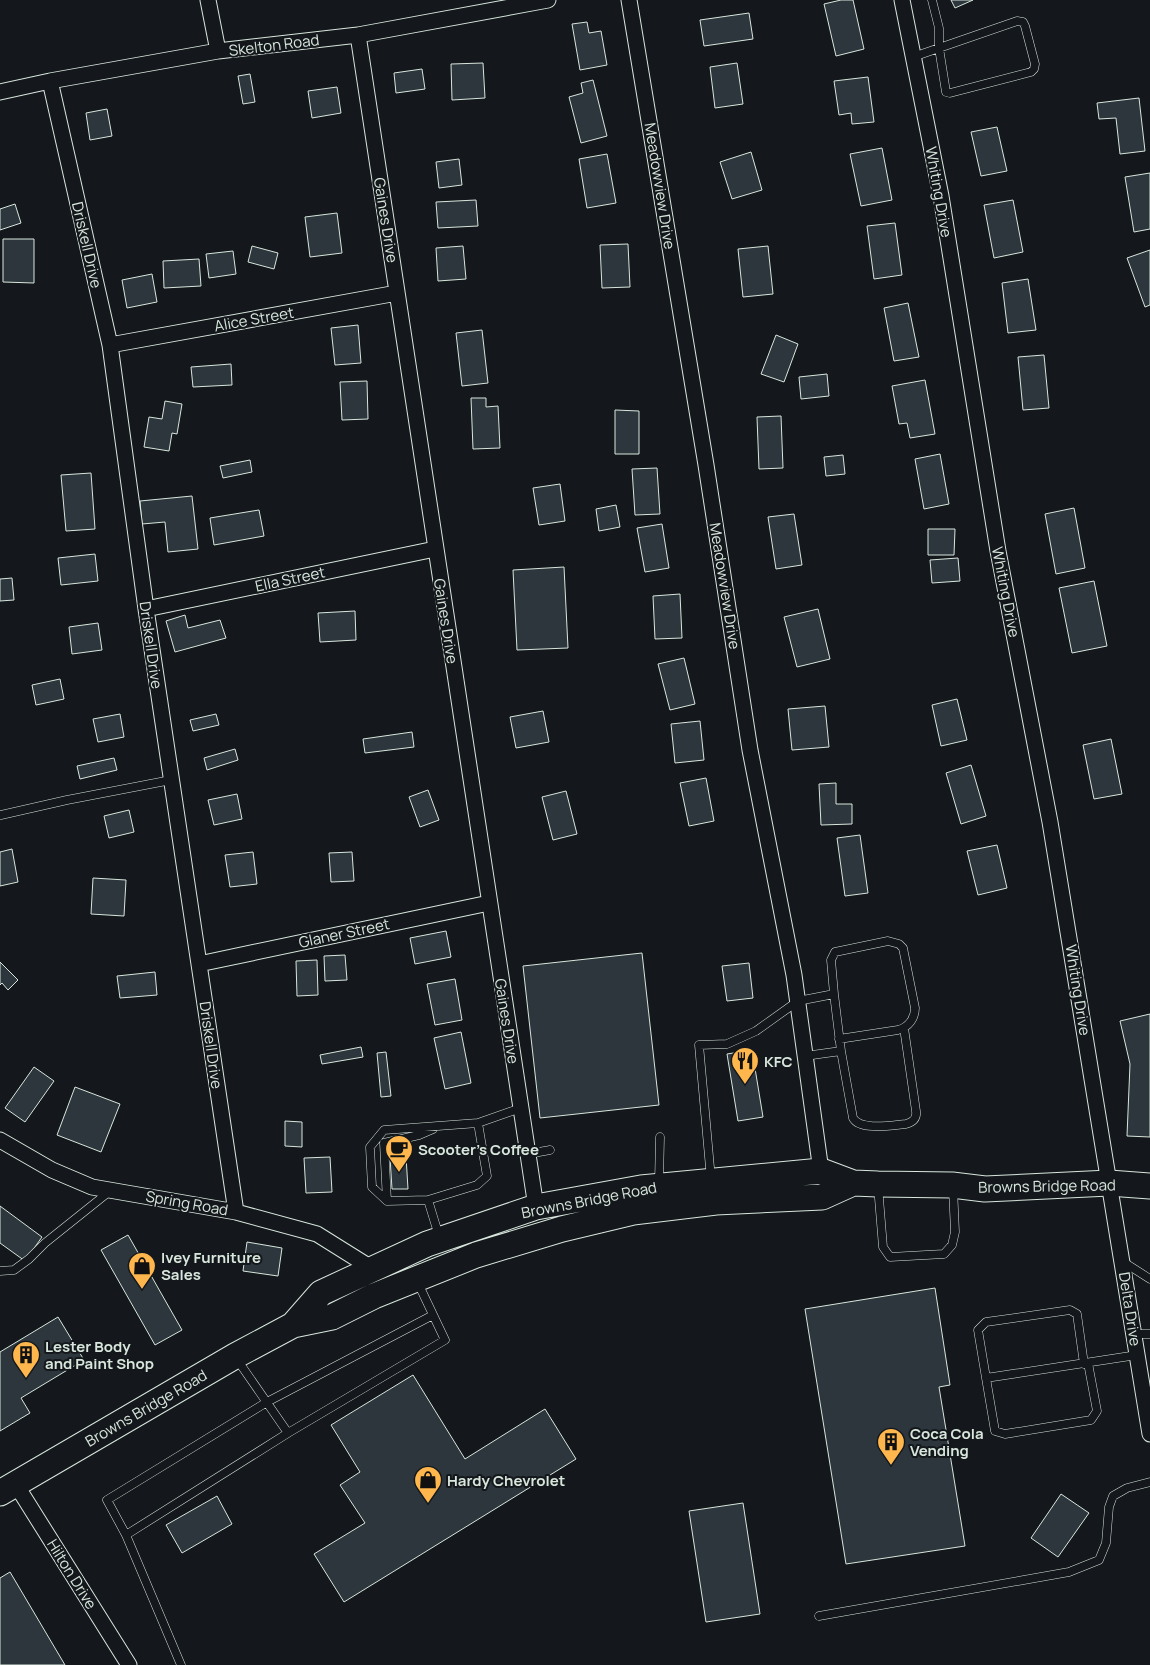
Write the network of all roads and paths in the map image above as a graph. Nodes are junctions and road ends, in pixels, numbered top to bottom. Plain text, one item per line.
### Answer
1 (208, 0) edge
2 (544, 0) edge
3 (629, 0) edge
4 (902, 0) edge
5 (932, 0) edge
6 (358, 35) junction
7 (939, 48) junction
8 (218, 51) junction
9 (914, 57) junction
10 (50, 81) junction
11 (0, 92) edge
12 (397, 293) junction
13 (110, 346) junction
14 (435, 549) junction
15 (146, 609) junction
16 (171, 780) junction
17 (1, 815) edge
18 (489, 902) junction
19 (199, 964) junction
20 (834, 994) junction
21 (798, 1001) junction
22 (904, 1028) junction
23 (839, 1039) junction
24 (841, 1051) junction
25 (805, 1056) junction
26 (520, 1108) junction
27 (478, 1123) junction
28 (442, 1125) junction
29 (660, 1136) dead end
30 (0, 1140) edge
31 (550, 1150) dead end
32 (528, 1154) junction
33 (821, 1172) junction
34 (711, 1181) junction
35 (1109, 1183) junction
36 (866, 1184) junction
37 (952, 1185) junction
38 (659, 1186) junction
39 (1150, 1186) edge
40 (112, 1190) junction
41 (428, 1200) junction
42 (387, 1201) junction
43 (536, 1207) junction
44 (236, 1212) junction
45 (440, 1239) junction
46 (1122, 1261) junction
47 (373, 1269) junction
48 (0, 1271) edge
49 (416, 1279) junction
50 (1150, 1279) edge
51 (433, 1315) junction
52 (293, 1325) junction
53 (1134, 1334) junction
54 (1150, 1334) edge
55 (1137, 1355) junction
56 (235, 1356) junction
57 (1086, 1363) junction
58 (986, 1378) junction
59 (266, 1402) junction
60 (288, 1433) junction
61 (1150, 1434) edge
62 (1150, 1482) edge
63 (7, 1488) edge
64 (126, 1535) junction
65 (819, 1616) dead end
66 (129, 1665) edge
67 (181, 1665) edge

1 - 8 street
2 - 6 street, Skelton Road
3 - 21 street, Meadowview Drive
4 - 9 street, Whiting Drive
5 - 7 lane
6 - 8 street, Skelton Road
6 - 12 street, Gaines Drive
7 - 7 lane
7 - 9 lane
8 - 10 street, Skelton Road
9 - 35 street, Whiting Drive
10 - 11 street, Skelton Road
10 - 13 street, Driskell Drive
12 - 13 street, Alice Street
12 - 14 street, Gaines Drive
13 - 15 street, Driskell Drive
14 - 15 street, Ella Street
14 - 18 street, Gaines Drive
15 - 16 street, Driskell Drive
16 - 17 lane
16 - 19 street, Driskell Drive
18 - 19 street, Glaner Street
18 - 26 street, Gaines Drive
19 - 44 street, Driskell Drive
20 - 21 lane
20 - 22 lane
20 - 23 lane
21 - 25 street, Meadowview Drive
21 - 34 lane
22 - 23 lane
22 - 24 lane
23 - 24 lane
24 - 25 lane
25 - 33 street, Meadowview Drive
26 - 27 lane
26 - 32 street, Gaines Drive
27 - 28 lane
27 - 41 lane
28 - 42 lane
28 - 42 lane
29 - 38 lane
30 - 40 street, Spring Road
31 - 32 lane
32 - 43 street, Gaines Drive
33 - 34 main road, Browns Bridge Road
33 - 36 main road, Browns Bridge Road
34 - 38 main road, Browns Bridge Road
35 - 37 main road, Browns Bridge Road
35 - 39 main road, Browns Bridge Road
35 - 46 street, Delta Drive
36 - 37 main road, Browns Bridge Road
36 - 37 lane
36 - 49 main road, Browns Bridge Road
38 - 43 main road, Browns Bridge Road
40 - 44 street, Spring Road
40 - 48 lane
41 - 42 lane
41 - 45 lane
43 - 45 main road, Browns Bridge Road
44 - 47 street, Spring Road
45 - 47 main road, Browns Bridge Road
46 - 50 lane
46 - 53 street, Delta Drive
47 - 52 main road, Browns Bridge Road
49 - 51 lane
49 - 52 main road, Browns Bridge Road
51 - 59 lane
51 - 60 lane
52 - 56 main road, Browns Bridge Road
53 - 54 lane
53 - 55 street, Delta Drive
55 - 57 lane
55 - 61 street, Delta Drive
56 - 59 lane
56 - 63 main road, Browns Bridge Road
57 - 58 lane
57 - 58 lane
57 - 58 lane
59 - 60 lane
59 - 64 lane
60 - 64 lane
62 - 65 lane
63 - 66 street, Hilton Drive
64 - 67 lane

